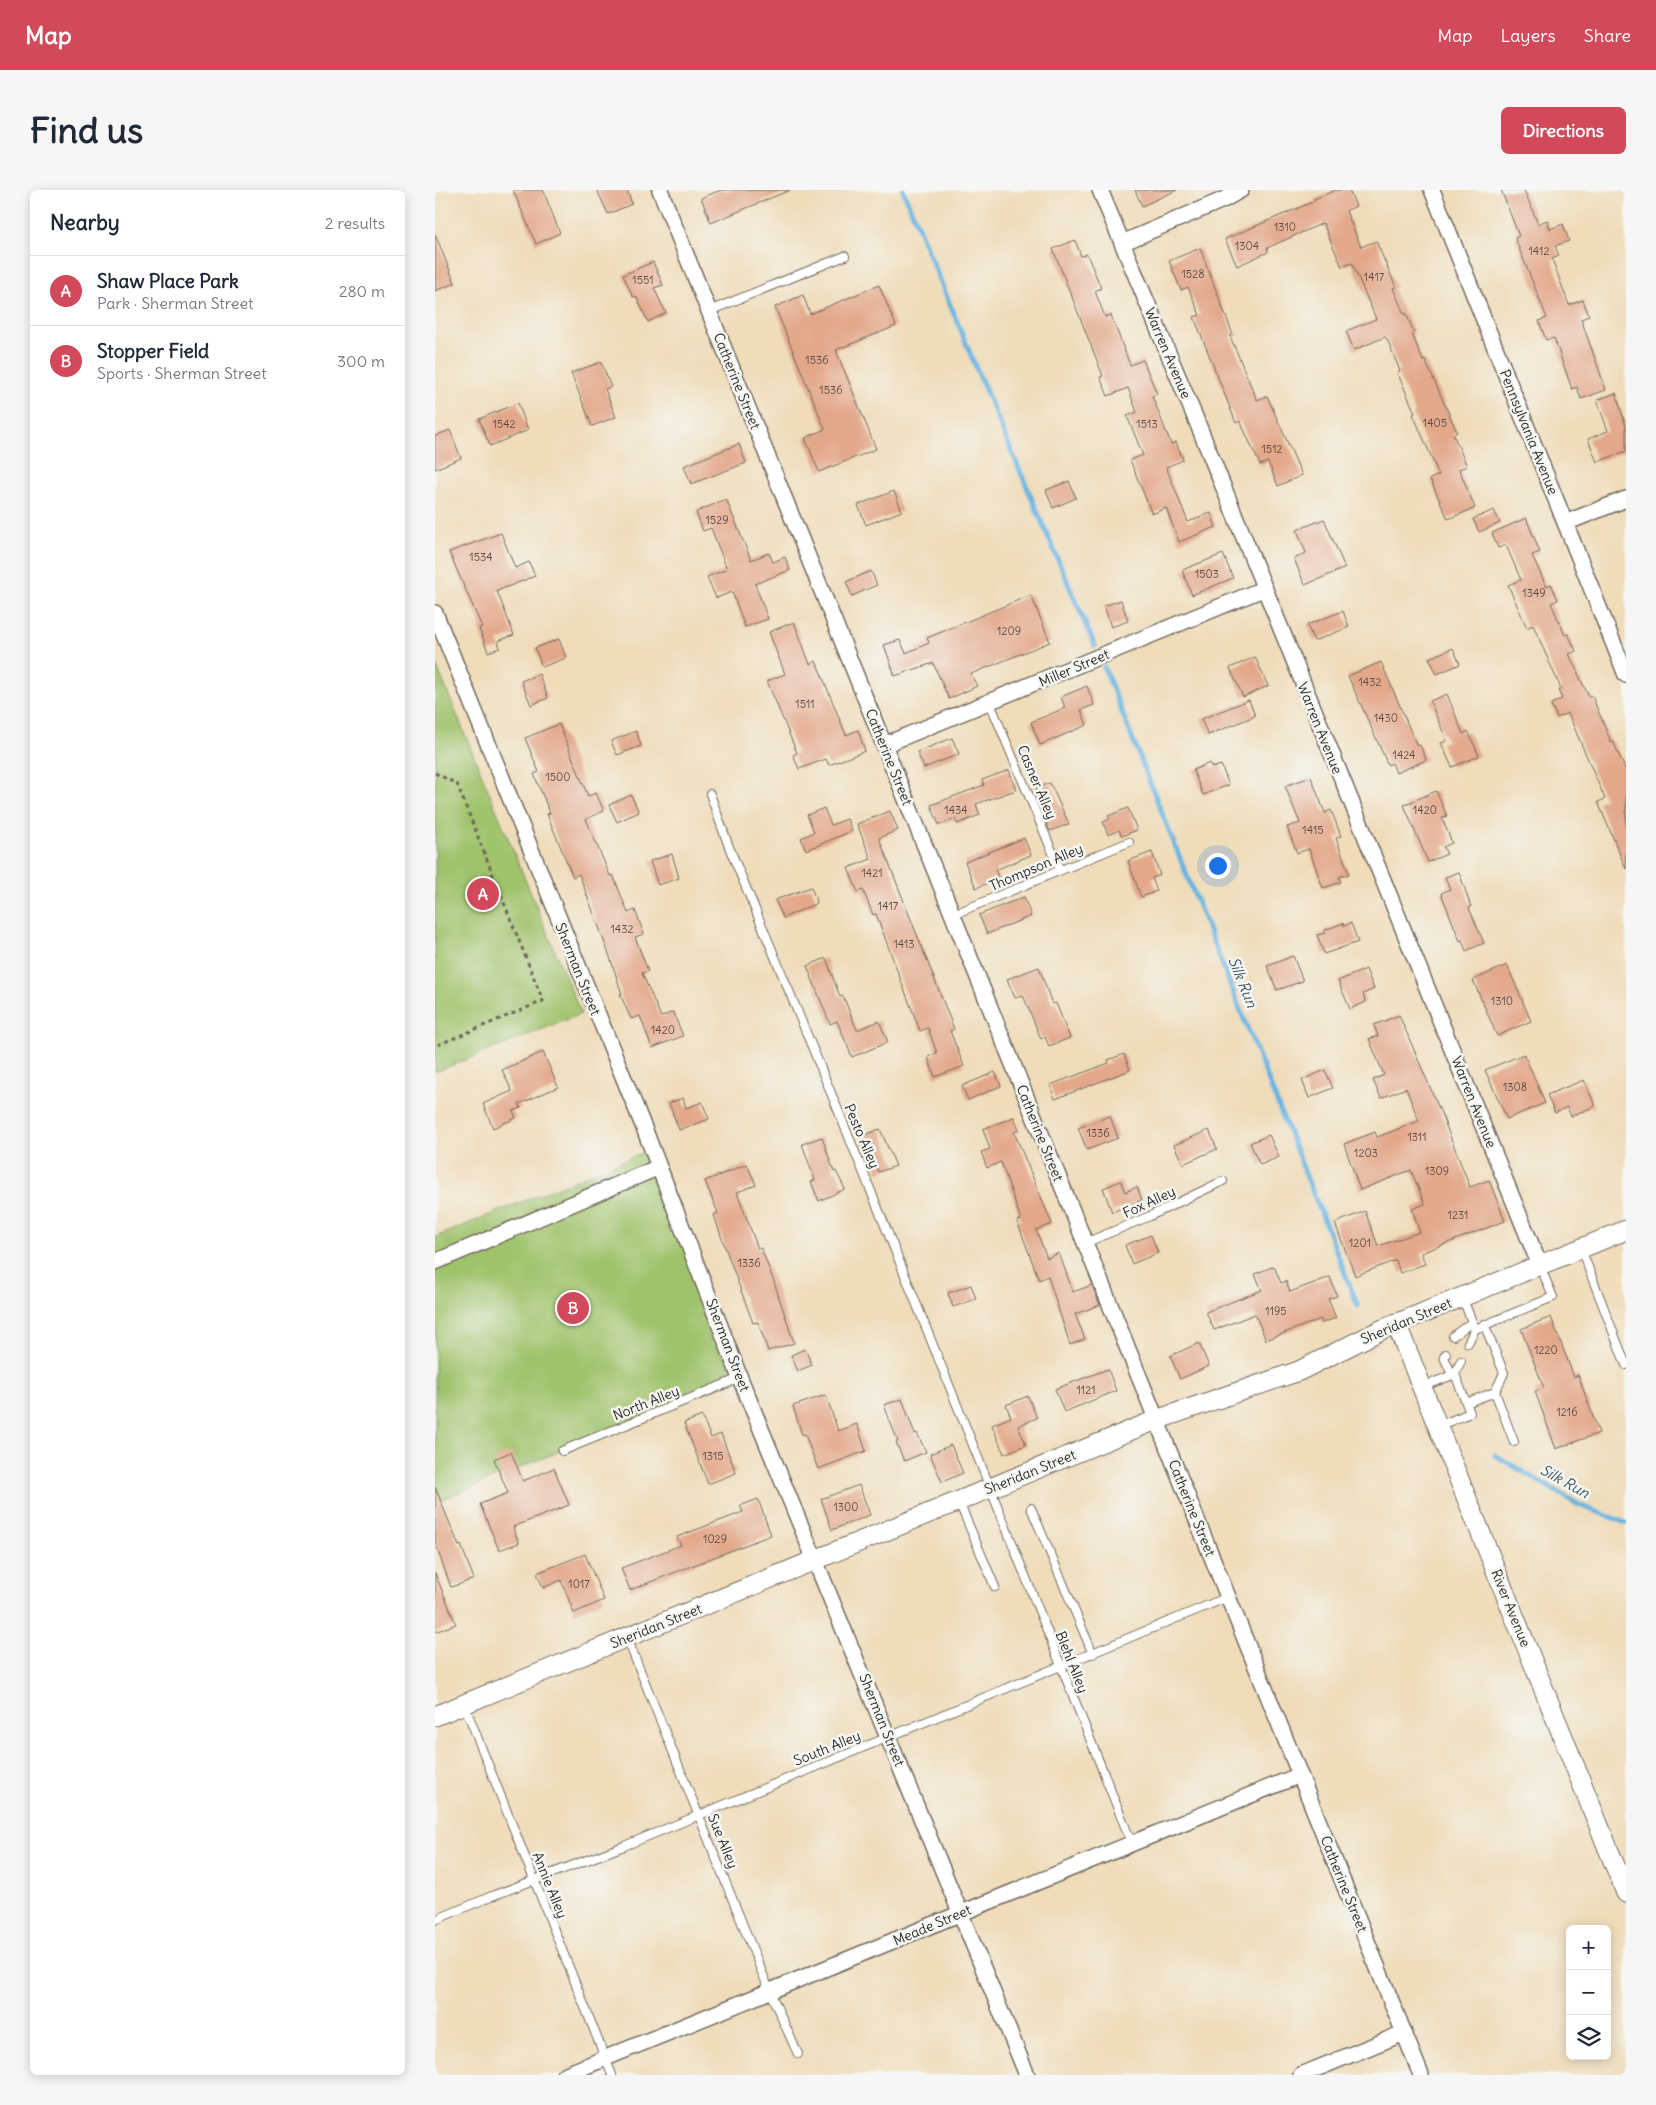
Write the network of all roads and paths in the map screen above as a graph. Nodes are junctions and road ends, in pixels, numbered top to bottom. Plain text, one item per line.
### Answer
1 (660, 190) edge
2 (1100, 190) edge
3 (1241, 190) edge
4 (1432, 190) edge
5 (1122, 243) junction
6 (845, 256) dead end
7 (709, 311) junction
8 (1626, 499) edge
9 (1565, 523) junction
10 (1263, 589) junction
11 (435, 613) edge
12 (1626, 674) edge
13 (990, 703) junction
14 (884, 745) junction
15 (435, 773) edge
16 (710, 794) dead end
17 (1129, 842) dead end
18 (1060, 870) junction
19 (952, 915) junction
20 (435, 1046) edge
21 (659, 1167) junction
22 (1223, 1181) dead end
23 (1626, 1230) edge
24 (1085, 1244) junction
25 (1581, 1249) junction
26 (435, 1262) edge
27 (1540, 1266) junction
28 (1462, 1297) junction
29 (1396, 1323) junction
30 (1484, 1324) junction
31 (1473, 1325) junction
32 (1453, 1336) dead end
33 (1468, 1343) dead end
34 (1446, 1354) dead end
35 (1461, 1361) dead end
36 (1626, 1365) edge
37 (1453, 1375) junction
38 (740, 1378) junction
39 (1422, 1387) junction
40 (1495, 1392) junction
41 (1466, 1403) junction
42 (1156, 1420) junction
43 (1437, 1426) junction
44 (1513, 1442) dead end
45 (562, 1450) dead end
46 (991, 1488) junction
47 (959, 1502) junction
48 (1031, 1508) dead end
49 (816, 1561) junction
50 (995, 1587) dead end
51 (1228, 1597) junction
52 (627, 1638) junction
53 (1093, 1654) junction
54 (1060, 1667) junction
55 (463, 1704) junction
56 (435, 1716) edge
57 (889, 1737) junction
58 (1300, 1775) junction
59 (699, 1814) junction
60 (1132, 1844) junction
61 (534, 1879) junction
62 (1626, 1893) edge
63 (959, 1912) junction
64 (435, 1920) edge
65 (770, 1992) junction
66 (1404, 2033) junction
67 (798, 2054) dead end
68 (605, 2058) junction
69 (564, 2075) edge
70 (612, 2075) edge
71 (1027, 2075) edge
72 (1301, 2075) edge
73 (1421, 2075) edge

1 - 7 street, Catherine Street
2 - 5 street, Warren Avenue
3 - 5 street
4 - 9 street, Pennsylvania Avenue
5 - 10 street, Warren Avenue
6 - 7 lane
7 - 14 street, Catherine Street
8 - 9 street
9 - 12 street, Pennsylvania Avenue
10 - 13 street, Miller Street
10 - 27 street, Warren Avenue
11 - 21 street, Sherman Street
13 - 14 street, Miller Street
13 - 18 lane, Casner Alley
14 - 19 street, Catherine Street
15 - 20 path
16 - 46 lane, Pesto Alley
17 - 18 lane, Thompson Alley
18 - 19 lane, Thompson Alley
19 - 24 street, Catherine Street
21 - 26 street
21 - 38 street, Sherman Street
22 - 24 lane, Fox Alley
23 - 25 street, Sheridan Street
24 - 42 street, Catherine Street
25 - 27 street, Sheridan Street
25 - 36 lane
27 - 28 street, Sheridan Street
27 - 30 lane
28 - 29 street, Sheridan Street
28 - 31 lane
29 - 39 street, River Avenue
29 - 42 street, Sheridan Street
30 - 31 lane
30 - 40 lane
31 - 32 lane
31 - 33 lane
34 - 37 lane
35 - 37 lane
37 - 39 lane
37 - 41 lane
38 - 45 lane, North Alley
38 - 49 street, Sherman Street
39 - 43 street, River Avenue
40 - 41 lane
40 - 44 lane
41 - 43 lane
42 - 46 street, Sheridan Street
42 - 51 street, Catherine Street
43 - 62 street, River Avenue
46 - 47 street, Sheridan Street
46 - 54 lane, Blehl Alley
47 - 49 street, Sheridan Street
47 - 50 lane
48 - 53 lane
49 - 52 street, Sheridan Street
49 - 57 street, Sherman Street
51 - 53 lane, South Alley
51 - 58 street, Catherine Street
52 - 55 street, Sheridan Street
52 - 59 lane, Sue Alley
53 - 54 lane, South Alley
54 - 57 lane, South Alley
54 - 60 lane, Blehl Alley
55 - 56 street, Sheridan Street
55 - 61 lane, Annie Alley
57 - 59 lane, South Alley
57 - 63 street, Sherman Street
58 - 60 street, Meade Street
58 - 66 street, Catherine Street
59 - 61 lane, South Alley
59 - 65 lane, Sue Alley
60 - 63 street, Meade Street
61 - 64 lane, South Alley
61 - 68 lane, Annie Alley
63 - 65 street, Meade Street
63 - 71 street, Sherman Street
65 - 67 lane, Sue Alley
65 - 68 street, Meade Street
66 - 72 street
66 - 73 street, Catherine Street
68 - 69 street, Meade Street
68 - 70 lane, Annie Alley

